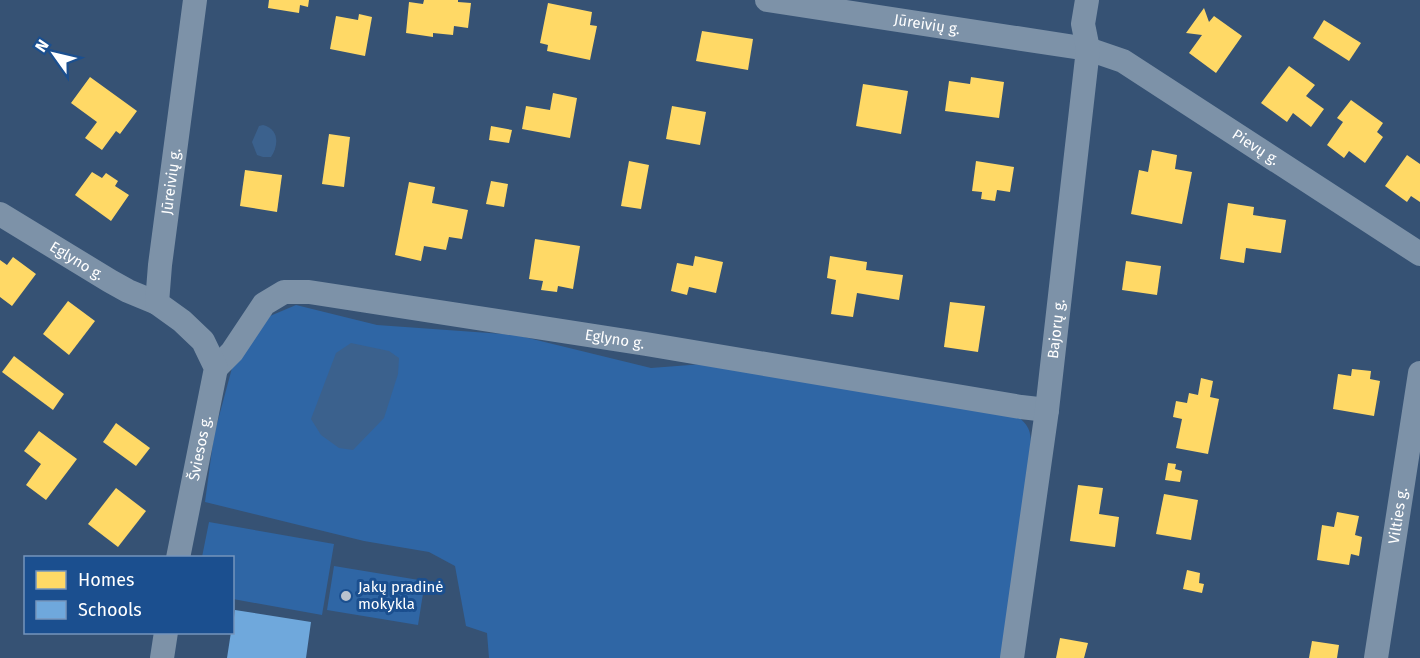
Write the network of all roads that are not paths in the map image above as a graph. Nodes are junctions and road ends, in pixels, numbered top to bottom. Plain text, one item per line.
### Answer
1 (195, 0) edge
2 (767, 0) edge
3 (1087, 0) edge
4 (1088, 49) junction
5 (0, 214) edge
6 (1420, 254) edge
7 (157, 303) junction
8 (216, 368) junction
9 (1420, 372) edge
10 (1047, 410) junction
11 (178, 556) edge
12 (166, 634) edge
13 (162, 658) edge
14 (1012, 658) edge
15 (1376, 658) edge

1 - 7 street, Jūreivių g.
2 - 4 street, Jūreivių g.
3 - 4 street, Bajorų g.
4 - 6 street, Pievų g.
4 - 10 street, Bajorų g.
5 - 7 street, Eglyno g.
7 - 8 street
8 - 10 street, Eglyno g.
8 - 11 street, Šviesos g.
9 - 15 street, Vilties g.
10 - 14 street, Bajorų g.
12 - 13 street

